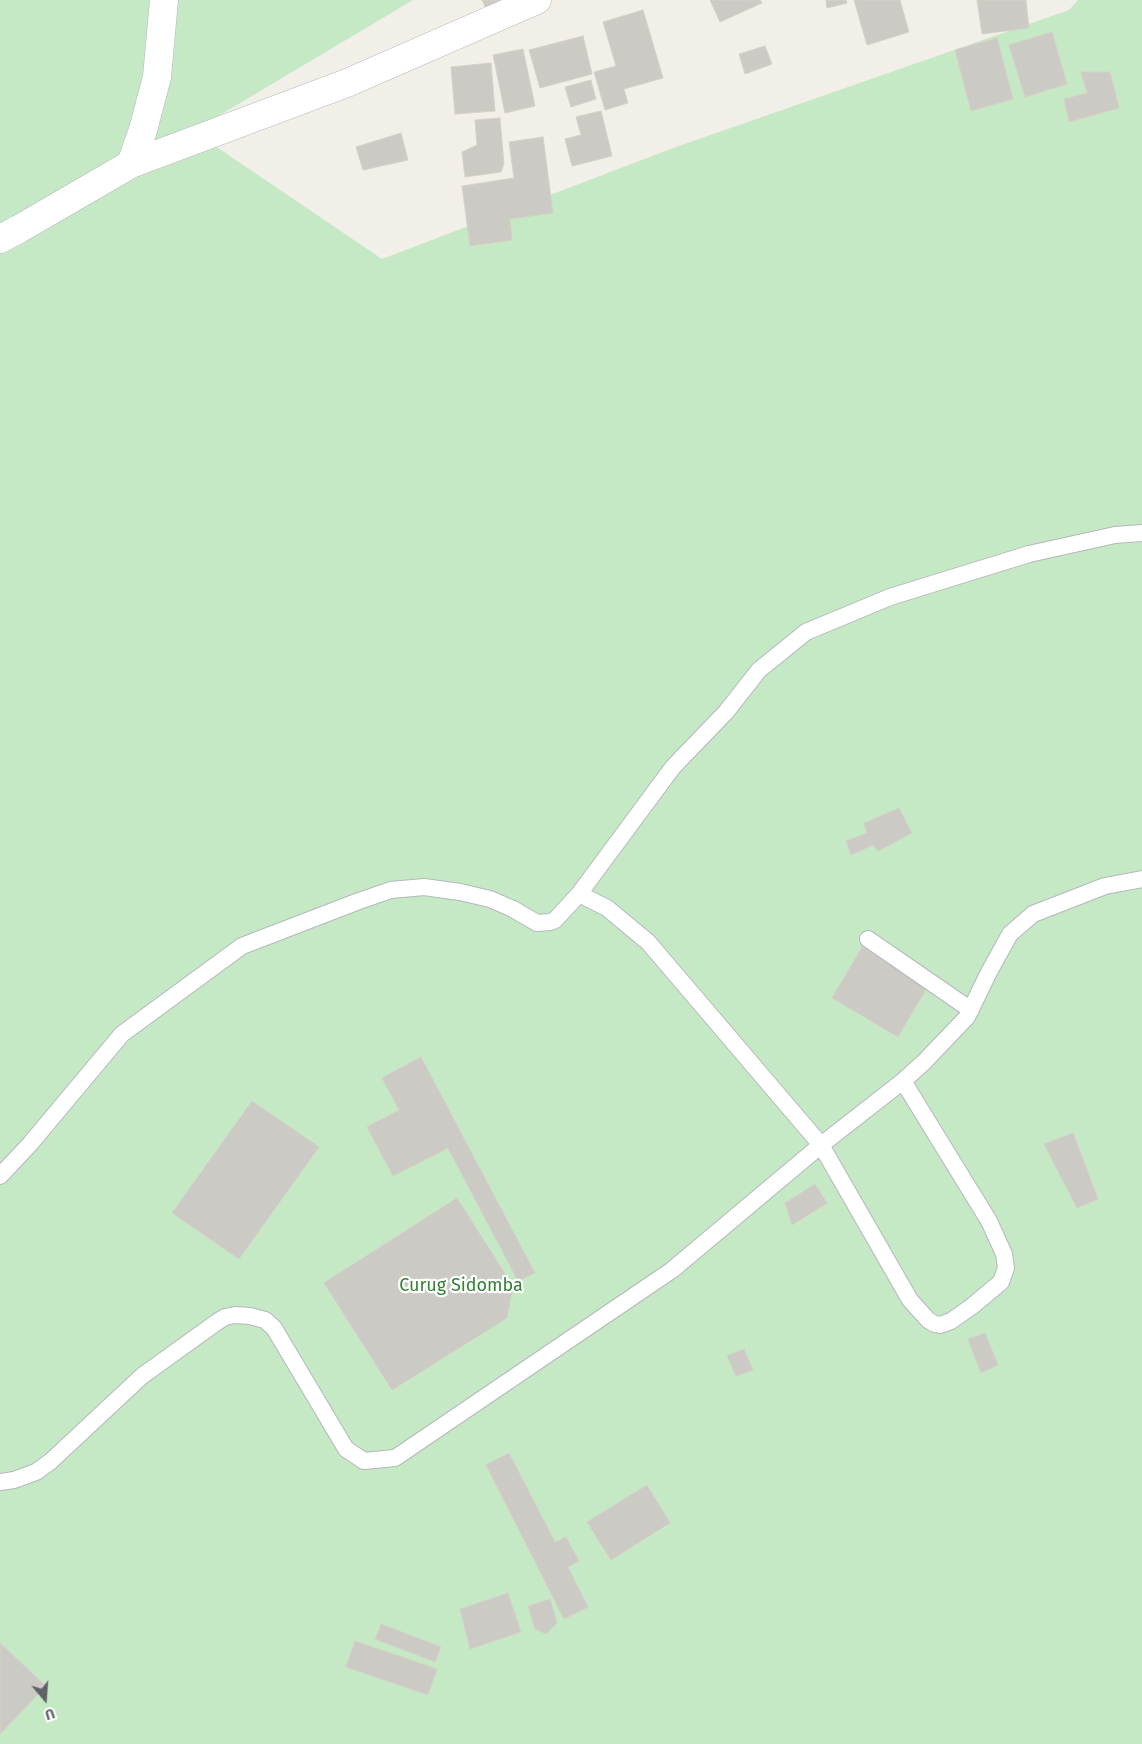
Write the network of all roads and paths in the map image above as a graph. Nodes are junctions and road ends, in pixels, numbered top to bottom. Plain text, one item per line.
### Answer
1 (164, 0) edge
2 (537, 0) edge
3 (131, 164) junction
4 (0, 238) edge
5 (1142, 534) edge
6 (1142, 879) edge
7 (579, 894) junction
8 (868, 939) dead end
9 (971, 1010) junction
10 (903, 1081) junction
11 (822, 1145) junction
12 (0, 1176) edge
13 (0, 1482) edge

1 - 3 street
2 - 3 street
3 - 4 street
5 - 7 lane
6 - 9 lane
7 - 11 lane
7 - 12 lane
8 - 9 lane
9 - 10 lane
10 - 11 lane
10 - 11 lane
11 - 13 lane

